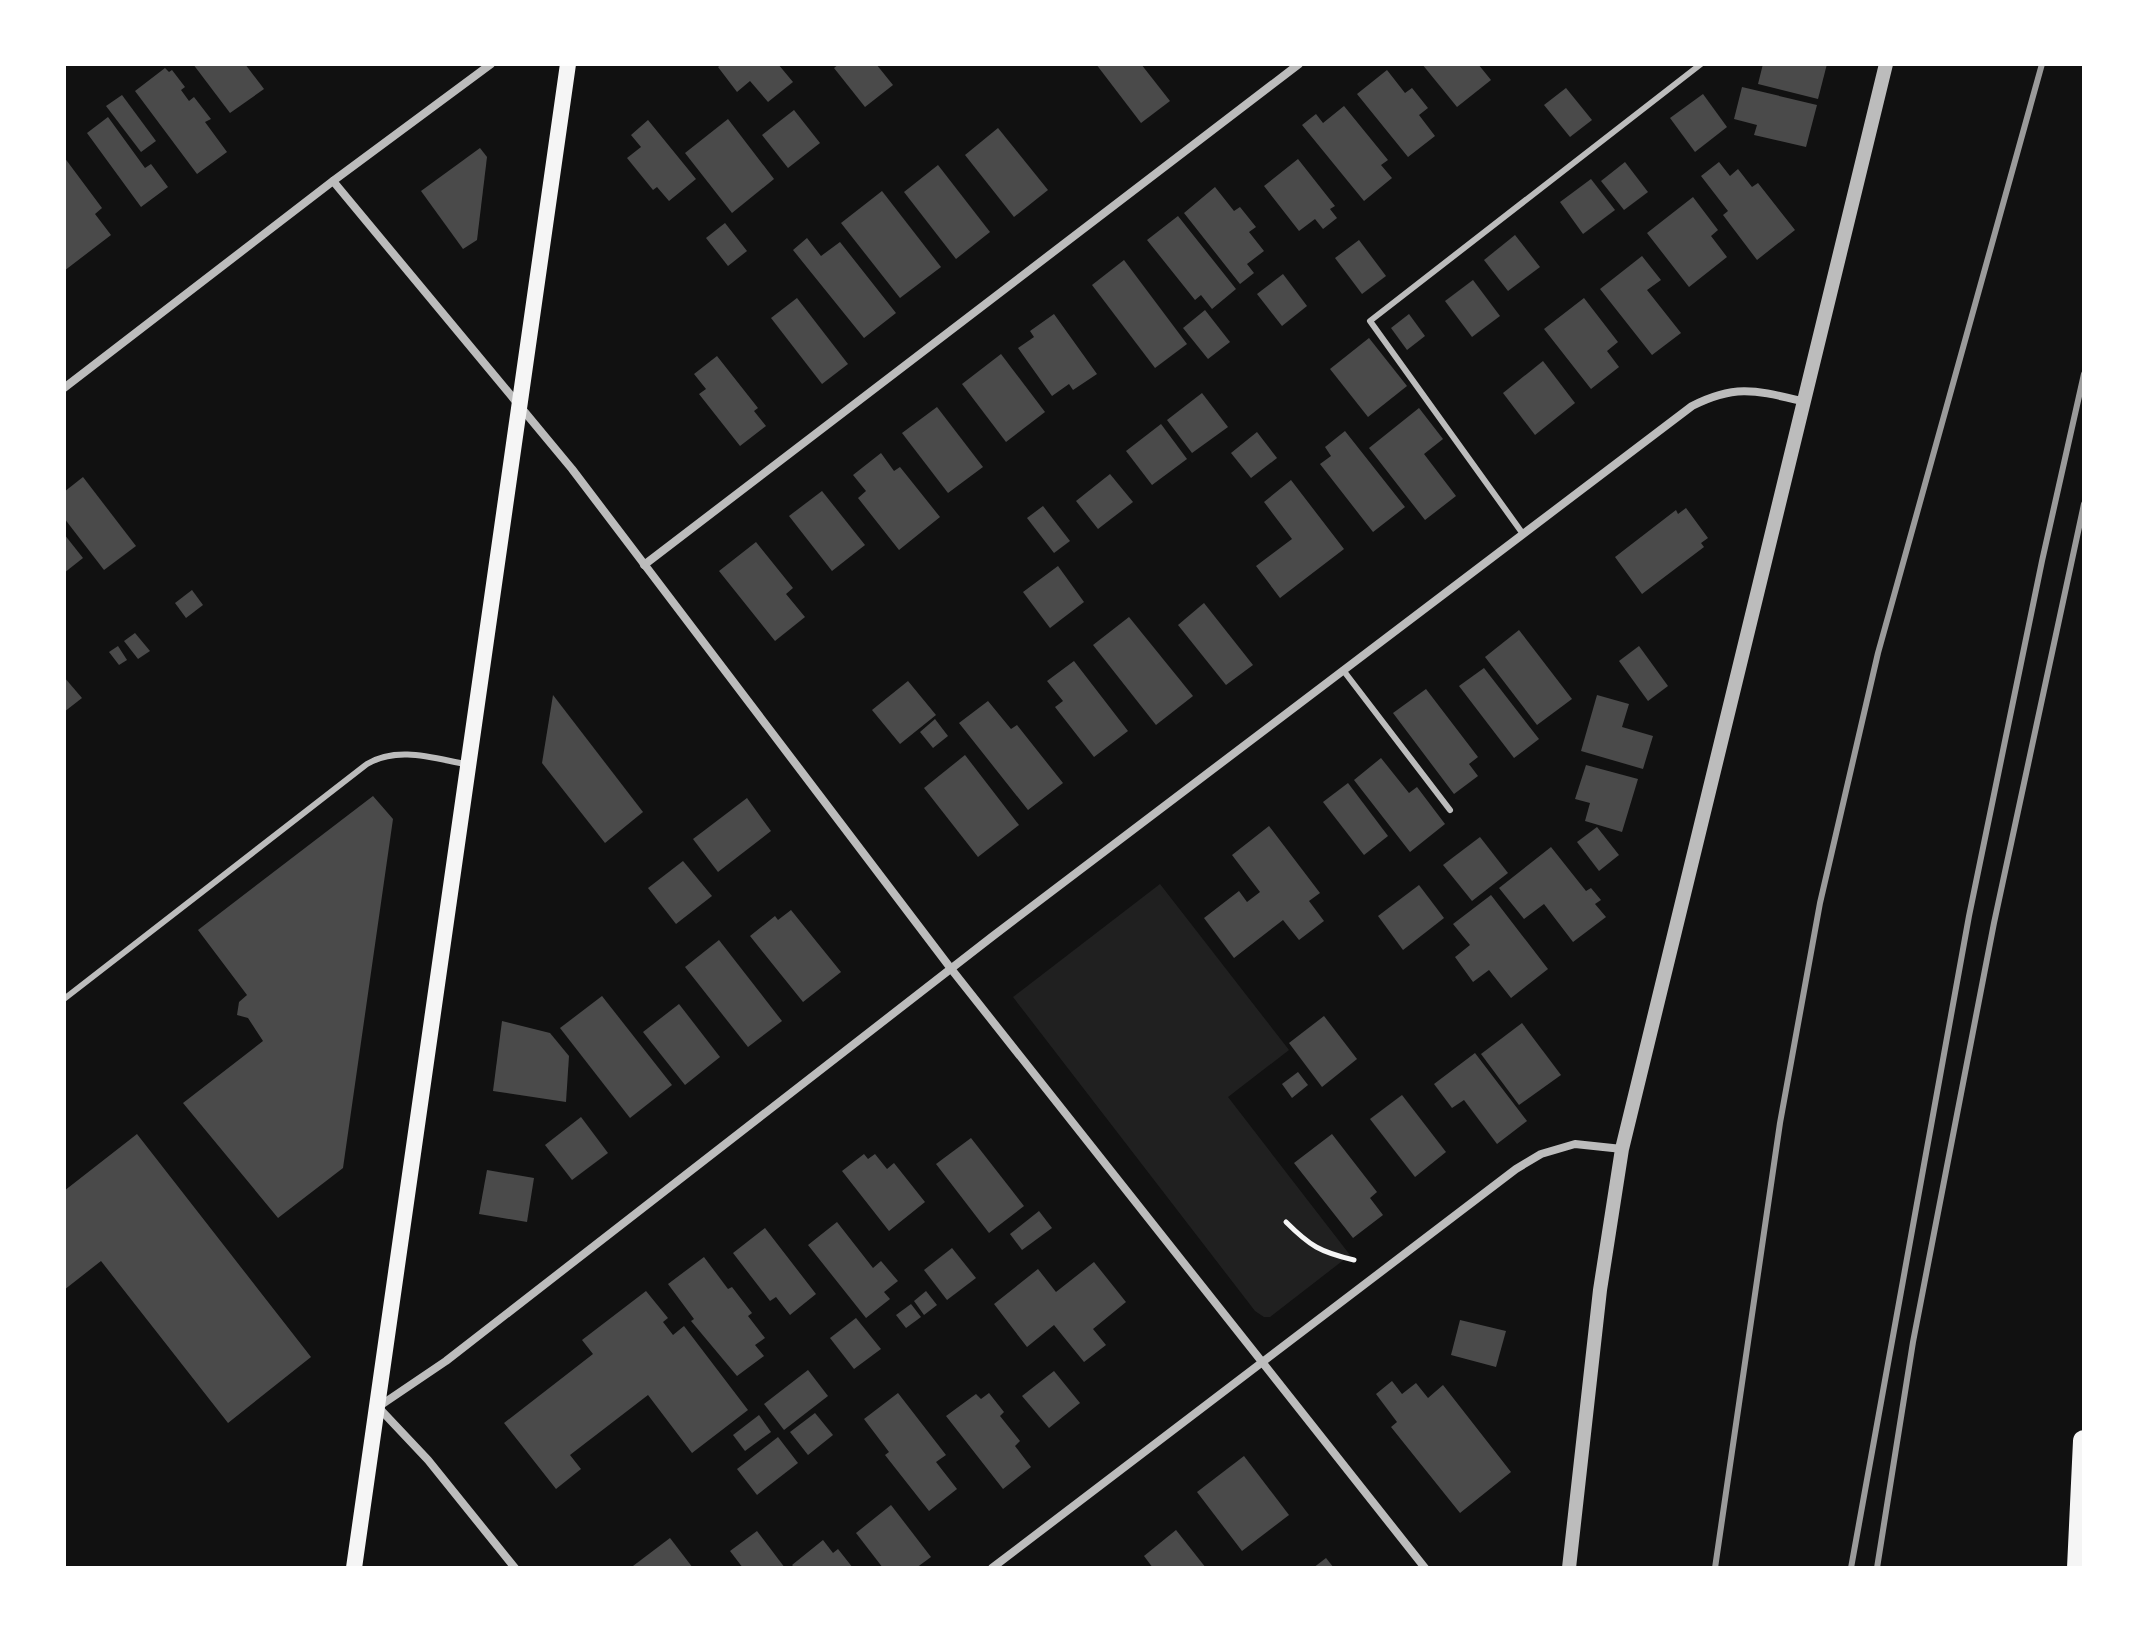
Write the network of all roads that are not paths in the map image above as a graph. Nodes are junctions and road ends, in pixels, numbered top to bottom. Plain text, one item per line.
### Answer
1 (491, 64) edge
2 (568, 64) edge
3 (1299, 64) edge
4 (1701, 64) edge
5 (1886, 64) edge
6 (333, 181) junction
7 (64, 388) edge
8 (1806, 402) junction
9 (519, 406) junction
10 (1523, 534) junction
11 (644, 565) junction
12 (1343, 670) junction
13 (469, 764) junction
14 (1450, 810) dead end
15 (952, 970) junction
16 (64, 999) edge
17 (1622, 1149) junction
18 (1262, 1361) junction
19 (378, 1407) junction
20 (2084, 1441) edge
21 (354, 1568) edge
22 (515, 1568) edge
23 (992, 1568) edge
24 (1425, 1568) edge
25 (1569, 1568) edge
26 (2078, 1568) edge

1 - 6 street
2 - 9 main road
3 - 11 street
4 - 10 lane
5 - 8 street
6 - 7 street
6 - 9 street
8 - 10 street
8 - 17 street
9 - 11 street
9 - 13 main road
10 - 12 street
11 - 15 street
12 - 14 lane
12 - 15 street
13 - 16 lane
13 - 19 main road
15 - 18 street
15 - 19 street
17 - 18 street
17 - 25 street
18 - 23 street
18 - 24 street
19 - 21 main road
19 - 22 street
20 - 26 highway

